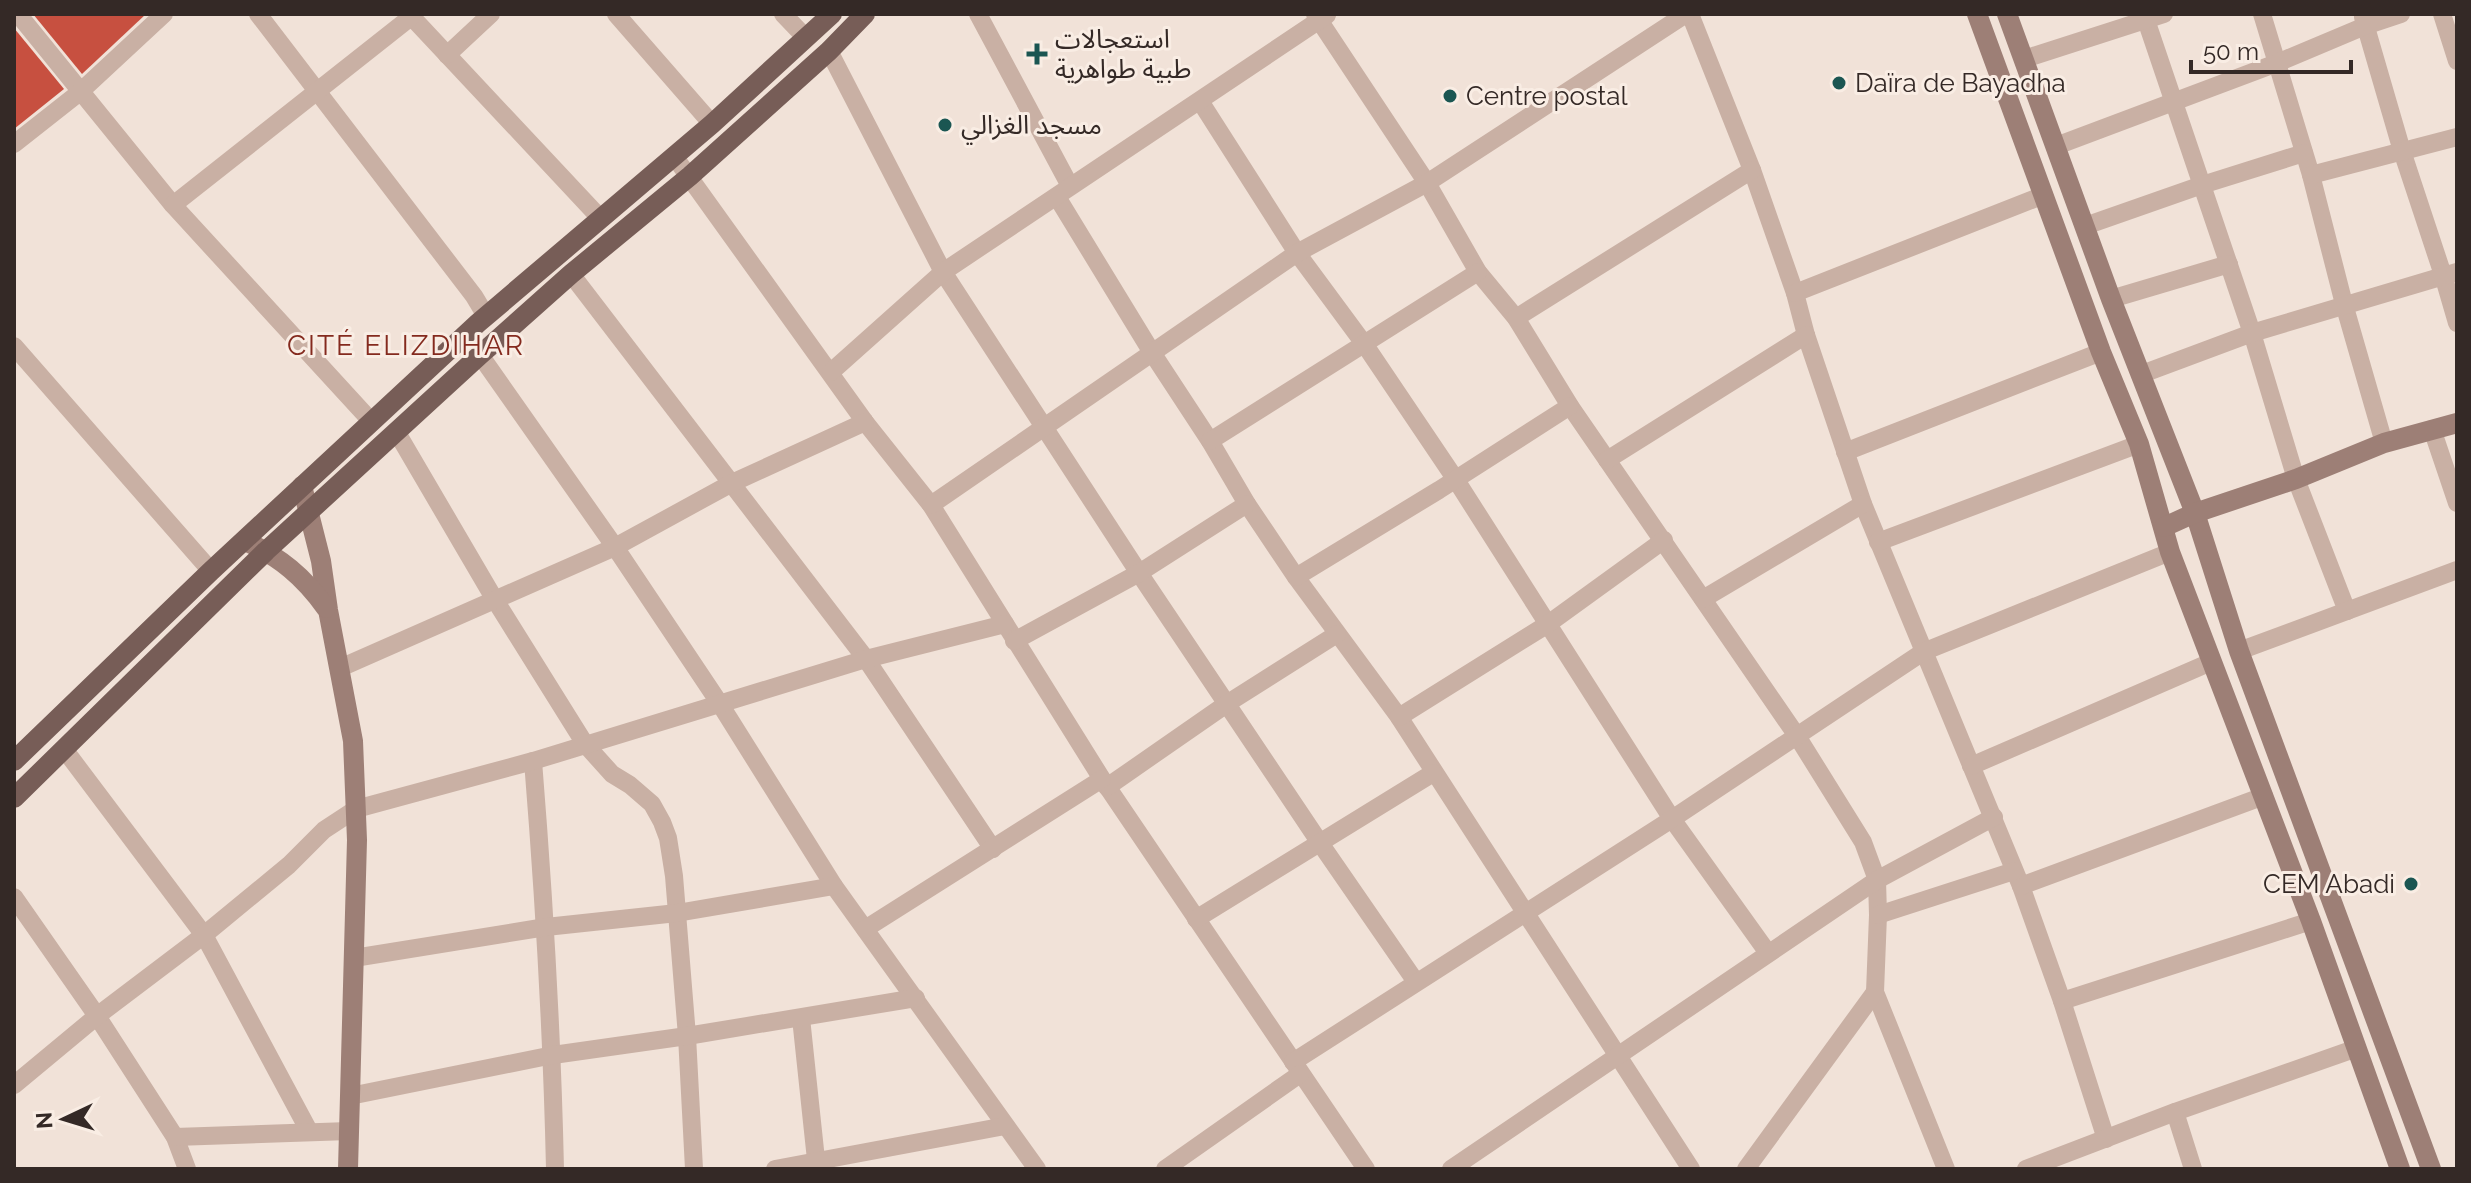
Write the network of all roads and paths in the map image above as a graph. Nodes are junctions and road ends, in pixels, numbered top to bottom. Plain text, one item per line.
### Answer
1 (18, 14) edge
2 (164, 14) edge
3 (258, 14) edge
4 (491, 14) edge
5 (616, 14) edge
6 (783, 14) edge
7 (832, 14) edge
8 (865, 14) edge
9 (978, 14) edge
10 (1688, 14) edge
11 (1977, 14) edge
12 (2007, 14) edge
13 (2262, 14) edge
14 (2401, 14) edge
15 (2442, 14) edge
16 (410, 15) edge
17 (1321, 16) edge
18 (2151, 16) edge
19 (2364, 20) edge
20 (806, 38) junction
21 (829, 51) junction
22 (447, 55) junction
23 (2024, 59) junction
24 (2457, 61) edge
25 (2277, 63) junction
26 (316, 90) junction
27 (80, 92) junction
28 (1200, 101) junction
29 (2174, 101) junction
30 (712, 124) junction
31 (2457, 137) edge
32 (14, 144) edge
33 (2056, 146) junction
34 (2402, 151) junction
35 (2304, 153) junction
36 (674, 156) junction
37 (1752, 170) junction
38 (2311, 175) junction
39 (690, 176) junction
40 (1427, 183) junction
41 (2202, 185) junction
42 (1064, 192) junction
43 (2044, 195) junction
44 (173, 205) junction
45 (601, 219) junction
46 (2085, 226) junction
47 (1297, 253) junction
48 (2229, 264) junction
49 (943, 272) junction
50 (1478, 272) junction
51 (2450, 273) edge
52 (571, 274) junction
53 (1795, 293) junction
54 (2111, 299) junction
55 (2344, 304) junction
56 (486, 316) junction
57 (1516, 318) junction
58 (2457, 323) edge
59 (2252, 333) junction
60 (1806, 335) junction
61 (1365, 345) junction
62 (14, 346) edge
63 (1151, 351) junction
64 (2101, 352) junction
65 (480, 355) junction
66 (831, 372) junction
67 (2142, 374) junction
68 (1570, 406) junction
69 (371, 421) junction
70 (865, 422) junction
71 (2457, 423) edge
72 (1045, 425) junction
73 (2432, 429) junction
74 (396, 431) junction
75 (1210, 441) junction
76 (2384, 443) junction
77 (2139, 444) junction
78 (1845, 452) junction
79 (1607, 460) junction
80 (2296, 479) junction
81 (1456, 480) junction
82 (732, 483) junction
83 (302, 486) junction
84 (2457, 503) edge
85 (1247, 504) junction
86 (1863, 504) junction
87 (931, 505) junction
88 (310, 512) junction
89 (2195, 513) junction
90 (2164, 527) junction
91 (1664, 540) junction
92 (245, 541) junction
93 (1878, 542) junction
94 (615, 547) junction
95 (266, 551) junction
96 (2170, 552) junction
97 (2457, 570) edge
98 (211, 571) junction
99 (1139, 573) junction
100 (1296, 577) junction
101 (1703, 599) junction
102 (495, 600) junction
103 (328, 610) junction
104 (2347, 611) junction
105 (1005, 624) junction
106 (1548, 624) junction
107 (1337, 634) junction
108 (1014, 641) junction
109 (2239, 651) junction
110 (1923, 652) junction
111 (866, 659) junction
112 (2211, 662) junction
113 (340, 668) junction
114 (1228, 703) junction
115 (720, 704) junction
116 (1399, 717) junction
117 (1797, 736) junction
118 (585, 744) junction
119 (64, 749) junction
120 (14, 761) edge
121 (533, 761) junction
122 (1971, 766) junction
123 (1433, 773) junction
124 (1105, 783) junction
125 (2264, 796) junction
126 (14, 798) edge
127 (356, 809) junction
128 (1994, 817) junction
129 (1672, 819) junction
130 (1320, 843) junction
131 (993, 849) junction
132 (2018, 878) junction
133 (1877, 880) junction
134 (834, 886) junction
135 (14, 897) edge
136 (677, 913) junction
137 (1524, 913) junction
138 (1878, 915) junction
139 (1196, 919) junction
140 (2311, 921) junction
141 (546, 927) junction
142 (865, 929) junction
143 (204, 935) junction
144 (1768, 953) junction
145 (354, 958) junction
146 (1416, 982) junction
147 (1875, 992) junction
148 (916, 998) junction
149 (2062, 1001) junction
150 (97, 1016) junction
151 (801, 1018) junction
152 (687, 1036) junction
153 (2357, 1048) junction
154 (553, 1055) junction
155 (1617, 1058) junction
156 (1297, 1068) junction
157 (14, 1085) edge
158 (350, 1096) junction
159 (2175, 1112) junction
160 (1005, 1126) junction
161 (309, 1131) junction
162 (349, 1131) junction
163 (175, 1137) junction
164 (2106, 1139) junction
165 (816, 1166) edge
166 (2030, 1168) edge
167 (187, 1169) edge
168 (348, 1169) edge
169 (555, 1169) edge
170 (694, 1169) edge
171 (775, 1169) edge
172 (1037, 1169) edge
173 (1165, 1169) edge
174 (1366, 1169) edge
175 (1451, 1169) edge
176 (1691, 1169) edge
177 (1746, 1169) edge
178 (1946, 1169) edge
179 (2193, 1169) edge
180 (2400, 1169) edge
181 (2431, 1169) edge

1 - 27 street
2 - 27 street
3 - 26 street
4 - 22 street
5 - 30 street
6 - 20 street
7 - 20 main road
8 - 21 main road
9 - 42 street
10 - 37 street
10 - 40 street
11 - 43 main road
12 - 23 main road
13 - 25 street
14 - 19 street
15 - 24 street
16 - 22 street
16 - 26 street
17 - 28 street
17 - 40 street
18 - 23 street
18 - 29 street
19 - 25 street
19 - 34 street
20 - 30 main road
21 - 39 main road
21 - 49 street
22 - 45 street
23 - 33 main road
25 - 29 street
25 - 35 street
26 - 44 street
26 - 56 street
27 - 32 street
27 - 44 street
28 - 42 street
28 - 47 street
29 - 33 street
29 - 41 street
30 - 36 main road
31 - 34 street
33 - 46 main road
34 - 38 street
34 - 51 street
35 - 38 street
35 - 41 street
36 - 39 street
36 - 45 main road
37 - 53 street
37 - 57 street
38 - 55 street
39 - 52 main road
39 - 66 street
40 - 47 street
40 - 50 street
41 - 46 street
41 - 48 street
42 - 49 street
42 - 63 street
43 - 53 street
43 - 64 main road
44 - 69 street
45 - 56 main road
46 - 54 main road
47 - 61 street
47 - 63 street
48 - 54 street
48 - 59 street
49 - 66 street
49 - 72 street
50 - 57 street
50 - 61 street
51 - 55 street
51 - 58 street
52 - 65 main road
52 - 82 street
53 - 60 street
54 - 67 main road
55 - 59 street
55 - 76 street
56 - 69 main road
57 - 68 street
59 - 67 street
59 - 80 street
60 - 78 street
60 - 79 street
61 - 75 street
61 - 81 street
62 - 98 street
63 - 72 street
63 - 75 street
64 - 77 main road
64 - 78 street
65 - 74 main road
65 - 94 street
66 - 70 street
67 - 89 main road
68 - 79 street
68 - 81 street
69 - 83 main road
70 - 82 street
70 - 87 street
71 - 73 main road
72 - 87 street
72 - 99 street
73 - 76 main road
73 - 84 street
74 - 88 main road
74 - 102 street
75 - 85 street
76 - 80 main road
77 - 90 main road
77 - 93 street
78 - 86 street
79 - 91 street
80 - 89 main road
80 - 104 street
81 - 100 street
81 - 106 street
82 - 94 street
82 - 111 street
83 - 88 main road
83 - 92 main road
85 - 99 street
85 - 100 street
86 - 93 street
86 - 101 street
87 - 105 street
88 - 95 main road
88 - 103 main road
89 - 90 main road
89 - 109 main road
90 - 96 main road
91 - 101 street
91 - 106 street
92 - 95 main road
92 - 98 main road
93 - 110 street
94 - 102 street
94 - 115 street
95 - 103 main road
95 - 119 main road
96 - 110 street
96 - 112 main road
97 - 104 street
98 - 120 main road
99 - 108 street
99 - 114 street
100 - 107 street
101 - 117 street
102 - 113 street
102 - 118 street
103 - 113 main road
104 - 109 street
105 - 108 street
105 - 111 street
106 - 116 street
106 - 129 street
107 - 114 street
107 - 116 street
108 - 124 street
109 - 181 main road
110 - 117 street
110 - 122 street
111 - 115 street
111 - 131 street
112 - 122 street
112 - 125 main road
113 - 127 main road
114 - 124 street
114 - 130 street
115 - 118 street
115 - 134 street
116 - 123 street
117 - 129 street
117 - 133 street
118 - 121 street
118 - 136 street
119 - 126 main road
119 - 143 street
121 - 127 street
121 - 141 street
122 - 128 street
123 - 130 street
123 - 137 street
124 - 131 street
124 - 139 street
125 - 132 street
125 - 140 main road
127 - 143 street
127 - 145 main road
128 - 132 street
128 - 133 street
129 - 137 street
129 - 144 street
130 - 139 street
130 - 146 street
131 - 142 street
132 - 138 street
132 - 149 street
133 - 138 street
133 - 144 street
134 - 136 street
134 - 142 street
135 - 150 street
136 - 141 street
136 - 152 street
137 - 146 street
137 - 155 street
138 - 147 street
139 - 156 street
140 - 149 street
140 - 153 main road
141 - 145 street
141 - 154 street
142 - 148 street
143 - 150 street
143 - 161 street
144 - 155 street
145 - 158 main road
146 - 156 street
147 - 177 street
147 - 178 street
148 - 151 street
148 - 160 street
149 - 164 street
150 - 157 street
150 - 163 street
151 - 152 street
151 - 165 street
152 - 154 street
152 - 170 street
153 - 159 street
153 - 180 main road
154 - 158 street
154 - 169 street
155 - 175 street
155 - 176 street
156 - 173 street
156 - 174 street
158 - 162 main road
159 - 164 street
159 - 179 street
160 - 165 street
160 - 172 street
161 - 162 street
161 - 163 street
162 - 168 main road
163 - 167 street
164 - 166 street
165 - 171 street

